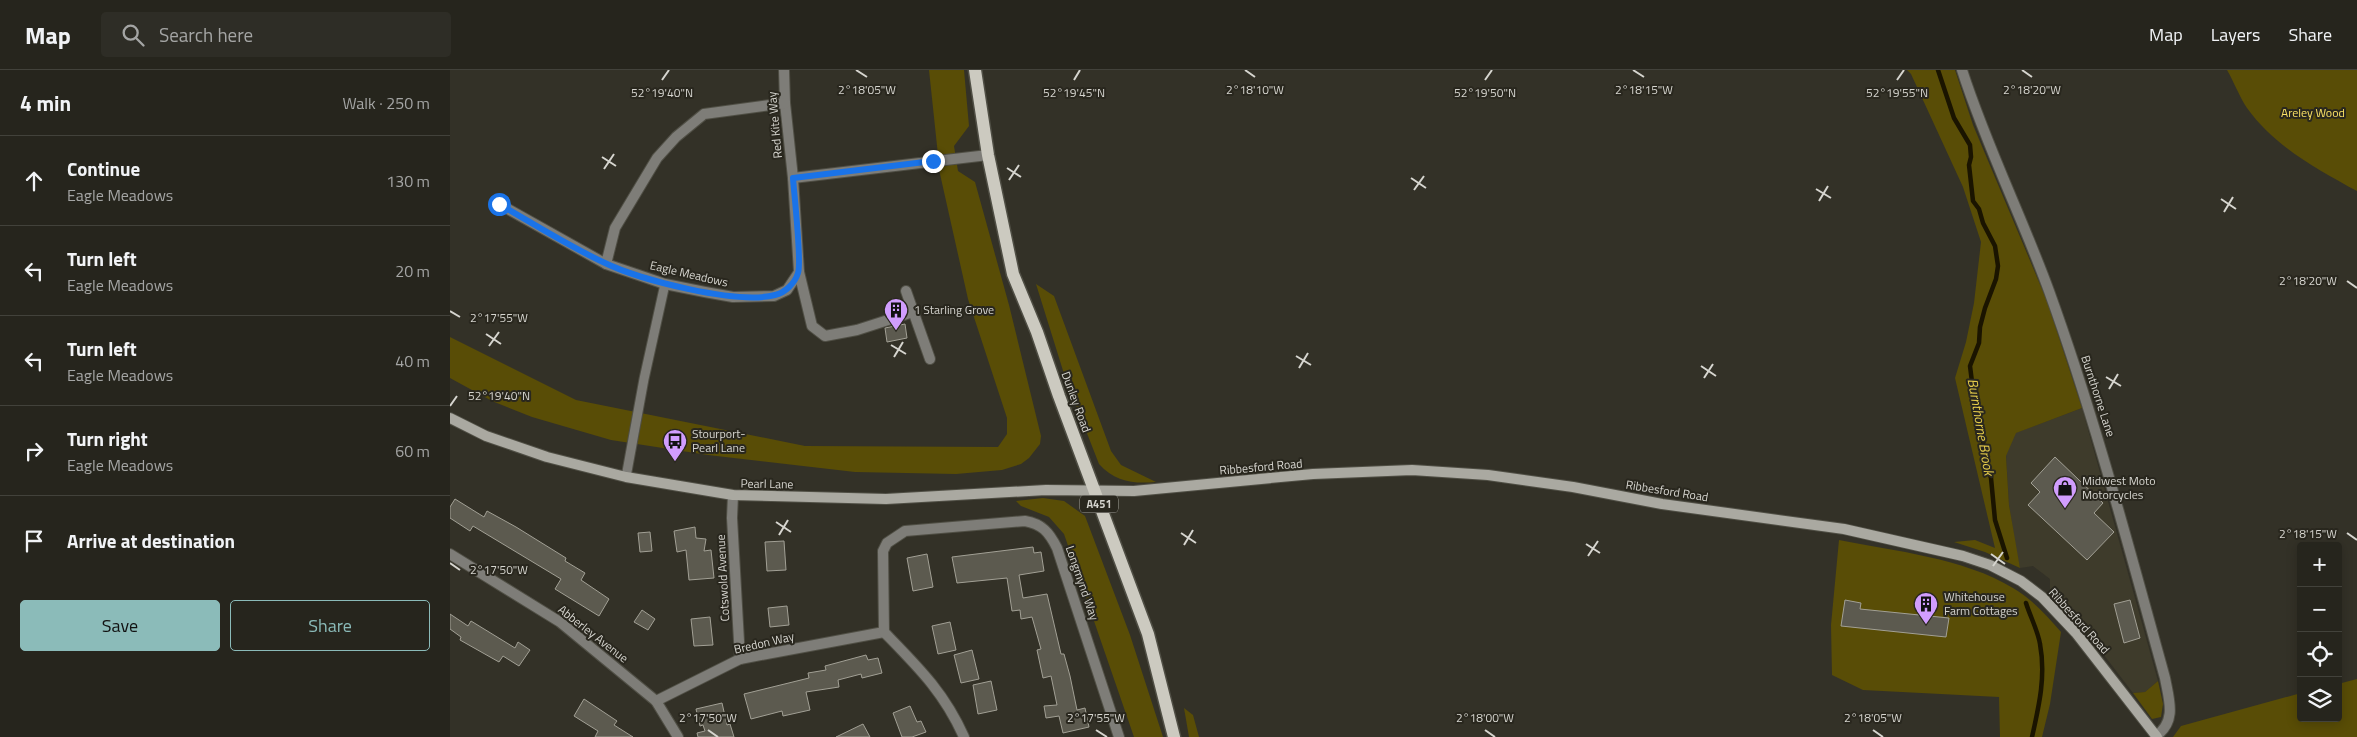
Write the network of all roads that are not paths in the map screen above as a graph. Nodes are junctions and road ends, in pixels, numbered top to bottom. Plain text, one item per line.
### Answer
1 (784, 70) edge
2 (975, 70) edge
3 (1962, 70) edge
4 (785, 103) junction
5 (988, 155) junction
6 (793, 178) junction
7 (499, 204) dead end
8 (606, 264) junction
9 (799, 272) junction
10 (665, 284) junction
11 (906, 291) dead end
12 (913, 312) junction
13 (930, 359) dead end
14 (450, 418) edge
15 (626, 478) junction
16 (1094, 490) junction
17 (733, 495) junction
18 (450, 554) edge
19 (884, 632) junction
20 (740, 658) junction
21 (656, 701) junction
22 (2156, 736) edge
23 (678, 737) edge
24 (964, 737) edge
25 (1119, 737) edge
26 (1174, 737) edge

1 - 4 street, Red Kite Way
2 - 5 main road, Dunley Road / A451
3 - 22 street, Burnthorne Lane
4 - 6 street, Red Kite Way
4 - 8 street
5 - 6 street
5 - 16 main road, Dunley Road / A451
6 - 9 street
7 - 8 street, Eagle Meadows
8 - 10 street, Eagle Meadows
9 - 10 street, Eagle Meadows
9 - 12 street
10 - 15 lane
11 - 12 street
12 - 13 street
14 - 15 main road, Pearl Lane
15 - 17 main road, Pearl Lane
16 - 17 main road, Pearl Lane
16 - 22 main road, Ribbesford Road
16 - 26 main road, Dunley Road / A451
17 - 20 street, Cotswold Avenue
18 - 21 street, Abberley Avenue
19 - 20 street, Bredon Way
19 - 24 street
19 - 25 street, Longmynd Way
20 - 21 street, Bredon Way
21 - 23 street, Abberley Avenue

